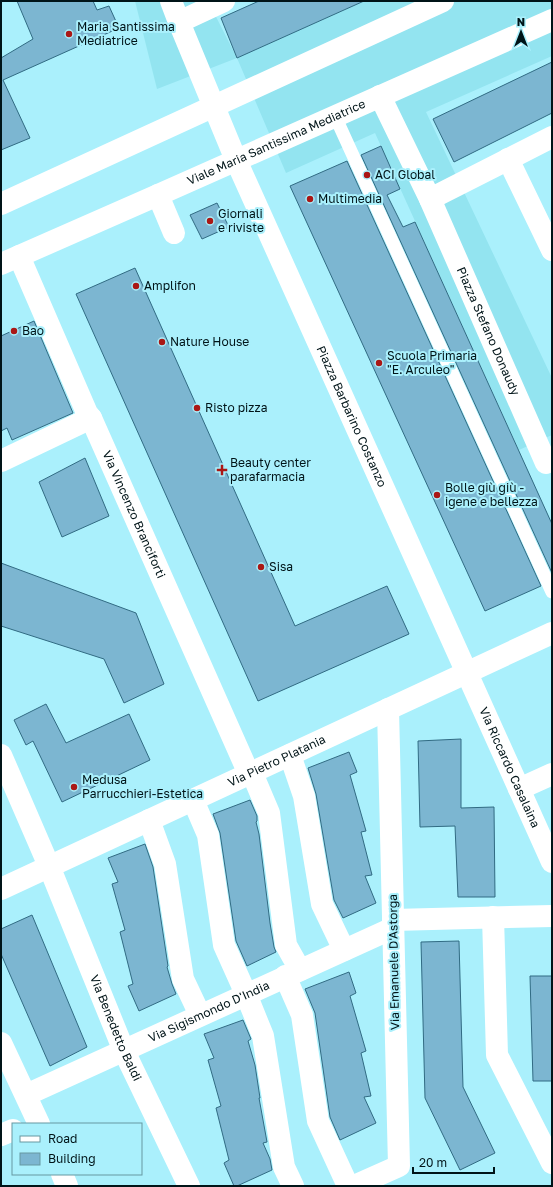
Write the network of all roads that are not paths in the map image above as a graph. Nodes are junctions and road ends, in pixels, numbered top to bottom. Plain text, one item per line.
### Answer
1 (171, 1) edge
2 (224, 1) edge
3 (443, 1) edge
4 (552, 20) edge
5 (179, 22) junction
6 (380, 96) junction
7 (214, 106) junction
8 (336, 116) junction
9 (552, 137) edge
10 (508, 159) junction
11 (236, 160) junction
12 (158, 195) junction
13 (430, 199) junction
14 (1, 204) edge
15 (174, 233) dead end
16 (552, 250) edge
17 (10, 260) edge
18 (91, 418) junction
19 (1, 460) edge
20 (550, 466) edge
21 (552, 592) edge
22 (552, 633) edge
23 (466, 673) junction
24 (388, 709) junction
25 (1, 755) edge
26 (290, 755) junction
27 (250, 773) junction
28 (552, 774) edge
29 (519, 789) junction
30 (193, 800) junction
31 (150, 820) junction
32 (552, 862) edge
33 (49, 866) junction
34 (1, 889) edge
35 (552, 916) edge
36 (493, 917) junction
37 (393, 924) junction
38 (344, 950) junction
39 (292, 973) junction
40 (246, 994) junction
41 (200, 1015) junction
42 (1, 1043) edge
43 (124, 1051) junction
44 (26, 1096) junction
45 (33, 1122) edge
46 (12, 1130) edge
47 (1, 1136) edge
48 (550, 1158) edge
49 (62, 1175) edge
50 (67, 1186) edge
51 (189, 1186) edge
52 (293, 1186) edge
53 (348, 1186) edge
54 (354, 1186) edge

1 - 5 street, Piazza Barbarino Costanzo
2 - 5 street
3 - 7 street
4 - 6 street, Viale Maria Santissima Mediatrice
5 - 7 street, Piazza Barbarino Costanzo
6 - 8 street, Viale Maria Santissima Mediatrice
6 - 13 street, Piazza Stefano Donaudy
7 - 11 street, Piazza Barbarino Costanzo
7 - 14 street
8 - 11 street, Viale Maria Santissima Mediatrice
8 - 21 lane
9 - 10 street
10 - 13 street
10 - 16 street
11 - 12 street, Viale Maria Santissima Mediatrice
11 - 23 street, Piazza Barbarino Costanzo
12 - 15 street
12 - 17 street, Viale Maria Santissima Mediatrice
13 - 20 street, Piazza Stefano Donaudy
17 - 18 street, Via Vincenzo Branciforti
18 - 19 street
18 - 27 street, Via Vincenzo Branciforti
22 - 23 street, Via Pietro Platania
23 - 24 street, Via Pietro Platania
23 - 29 street, Via Riccardo Casalaina
24 - 26 street, Via Pietro Platania
24 - 37 street, Via Emanuele D'Astorga
25 - 33 street, Via Benedetto Baldi
26 - 27 street, Via Pietro Platania
26 - 38 street
27 - 30 street, Via Pietro Platania
27 - 39 street, Via Vincenzo Branciforti
28 - 29 street
29 - 32 street, Via Riccardo Casalaina
30 - 31 street, Via Pietro Platania
30 - 40 street
31 - 33 street, Via Pietro Platania
31 - 41 street
33 - 34 street, Via Pietro Platania
33 - 43 street, Via Benedetto Baldi
35 - 36 street, Via Sigismondo D'India
36 - 37 street, Via Sigismondo D'India
36 - 48 street
37 - 38 street, Via Sigismondo D'India
37 - 54 street, Via Emanuele D'Astorga
38 - 39 street, Via Sigismondo D'India
39 - 40 street, Via Sigismondo D'India
39 - 53 street, Via Vincenzo Branciforti
40 - 41 street, Via Sigismondo D'India
40 - 52 street
41 - 43 street, Via Sigismondo D'India
42 - 44 street
43 - 44 street, Via Sigismondo D'India
43 - 51 street, Via Benedetto Baldi
44 - 45 street
46 - 47 street
49 - 50 street

